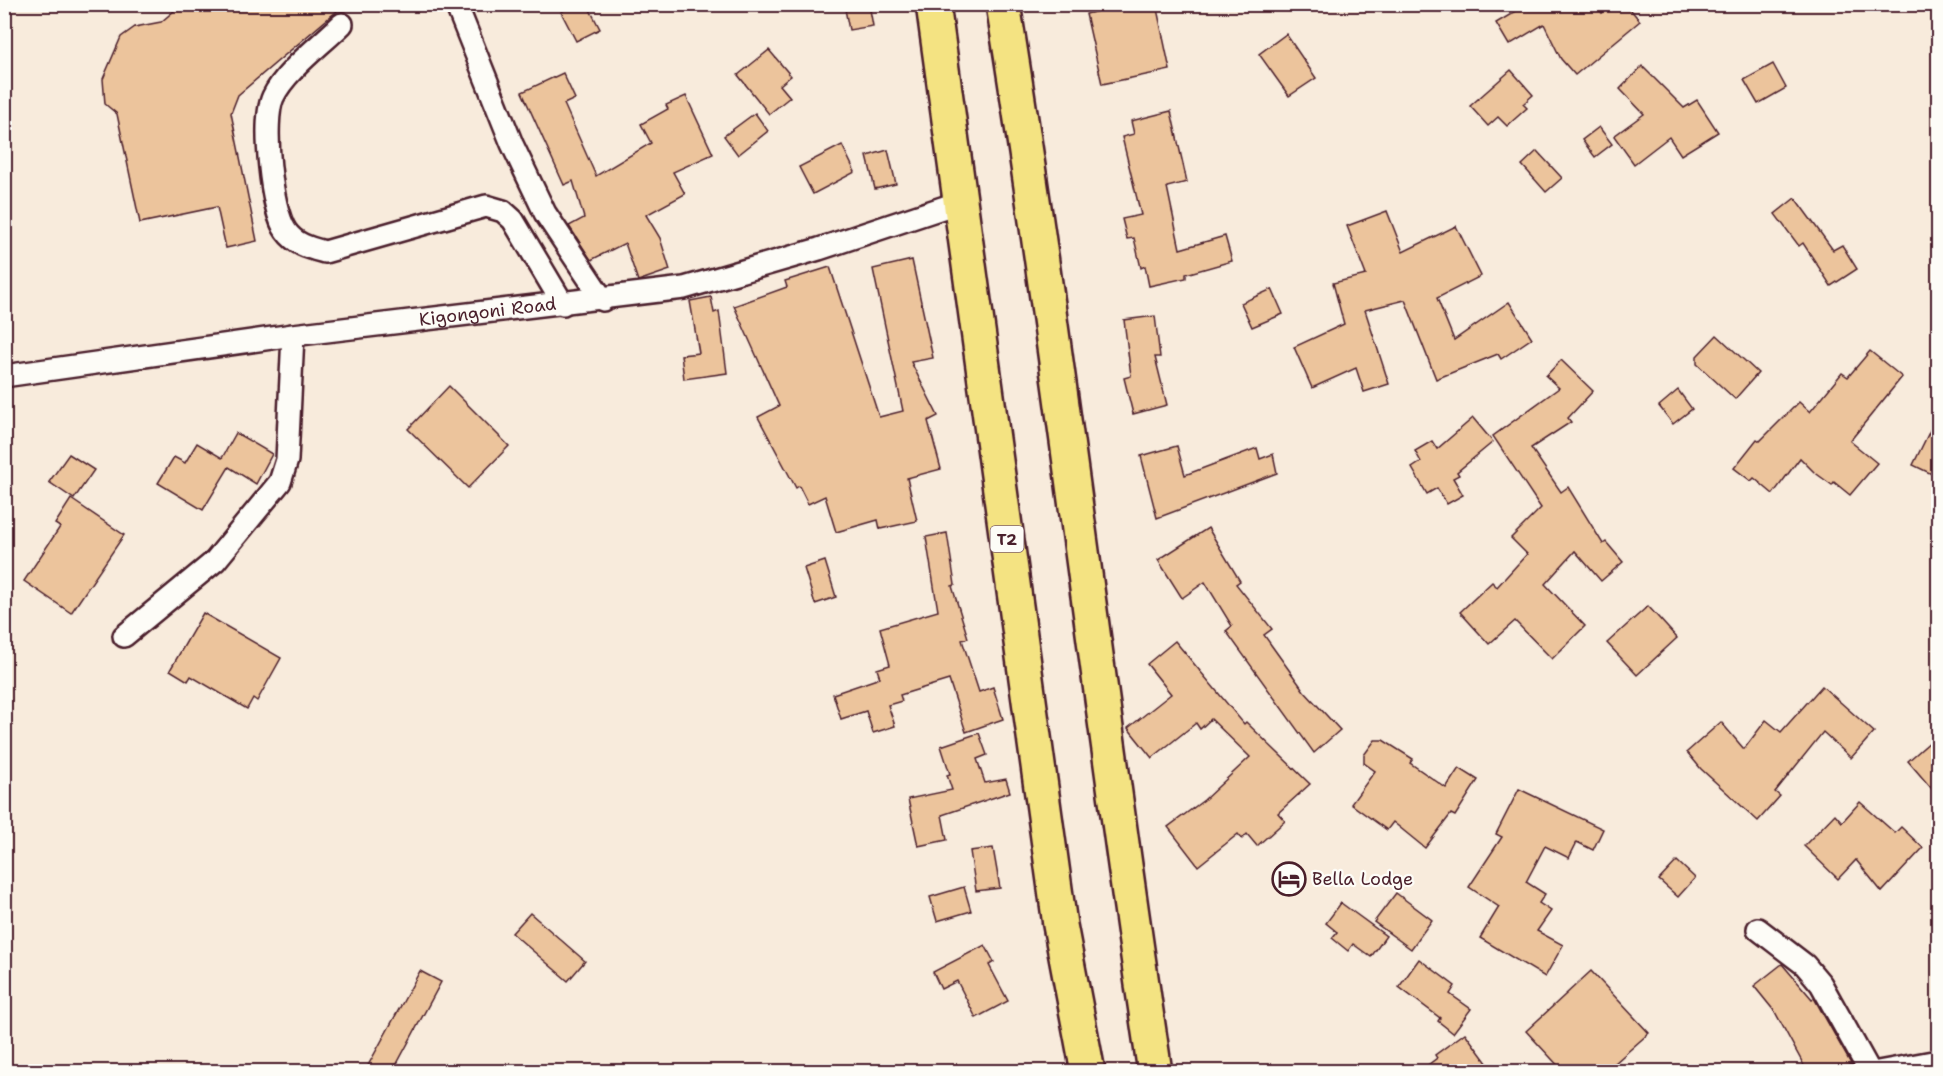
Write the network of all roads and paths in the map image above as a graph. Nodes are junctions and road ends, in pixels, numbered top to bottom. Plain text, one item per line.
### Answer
1 (456, 4) edge
2 (933, 4) edge
3 (1003, 4) edge
4 (342, 24) dead end
5 (960, 202) junction
6 (603, 300) junction
7 (563, 304) junction
8 (292, 335) junction
9 (4, 376) edge
10 (124, 636) dead end
11 (1758, 929) dead end
12 (1938, 1061) edge
13 (1089, 1071) edge
14 (1155, 1071) edge
15 (1870, 1071) edge
16 (1878, 1071) edge

1 - 6 street
2 - 5 highway, T2
3 - 14 highway
4 - 7 street
5 - 6 street, Kigongoni Road
5 - 13 highway, T2
6 - 7 street, Kigongoni Road
7 - 8 street, Kigongoni Road
8 - 9 street, Kigongoni Road
8 - 10 street
11 - 15 street
12 - 16 street

